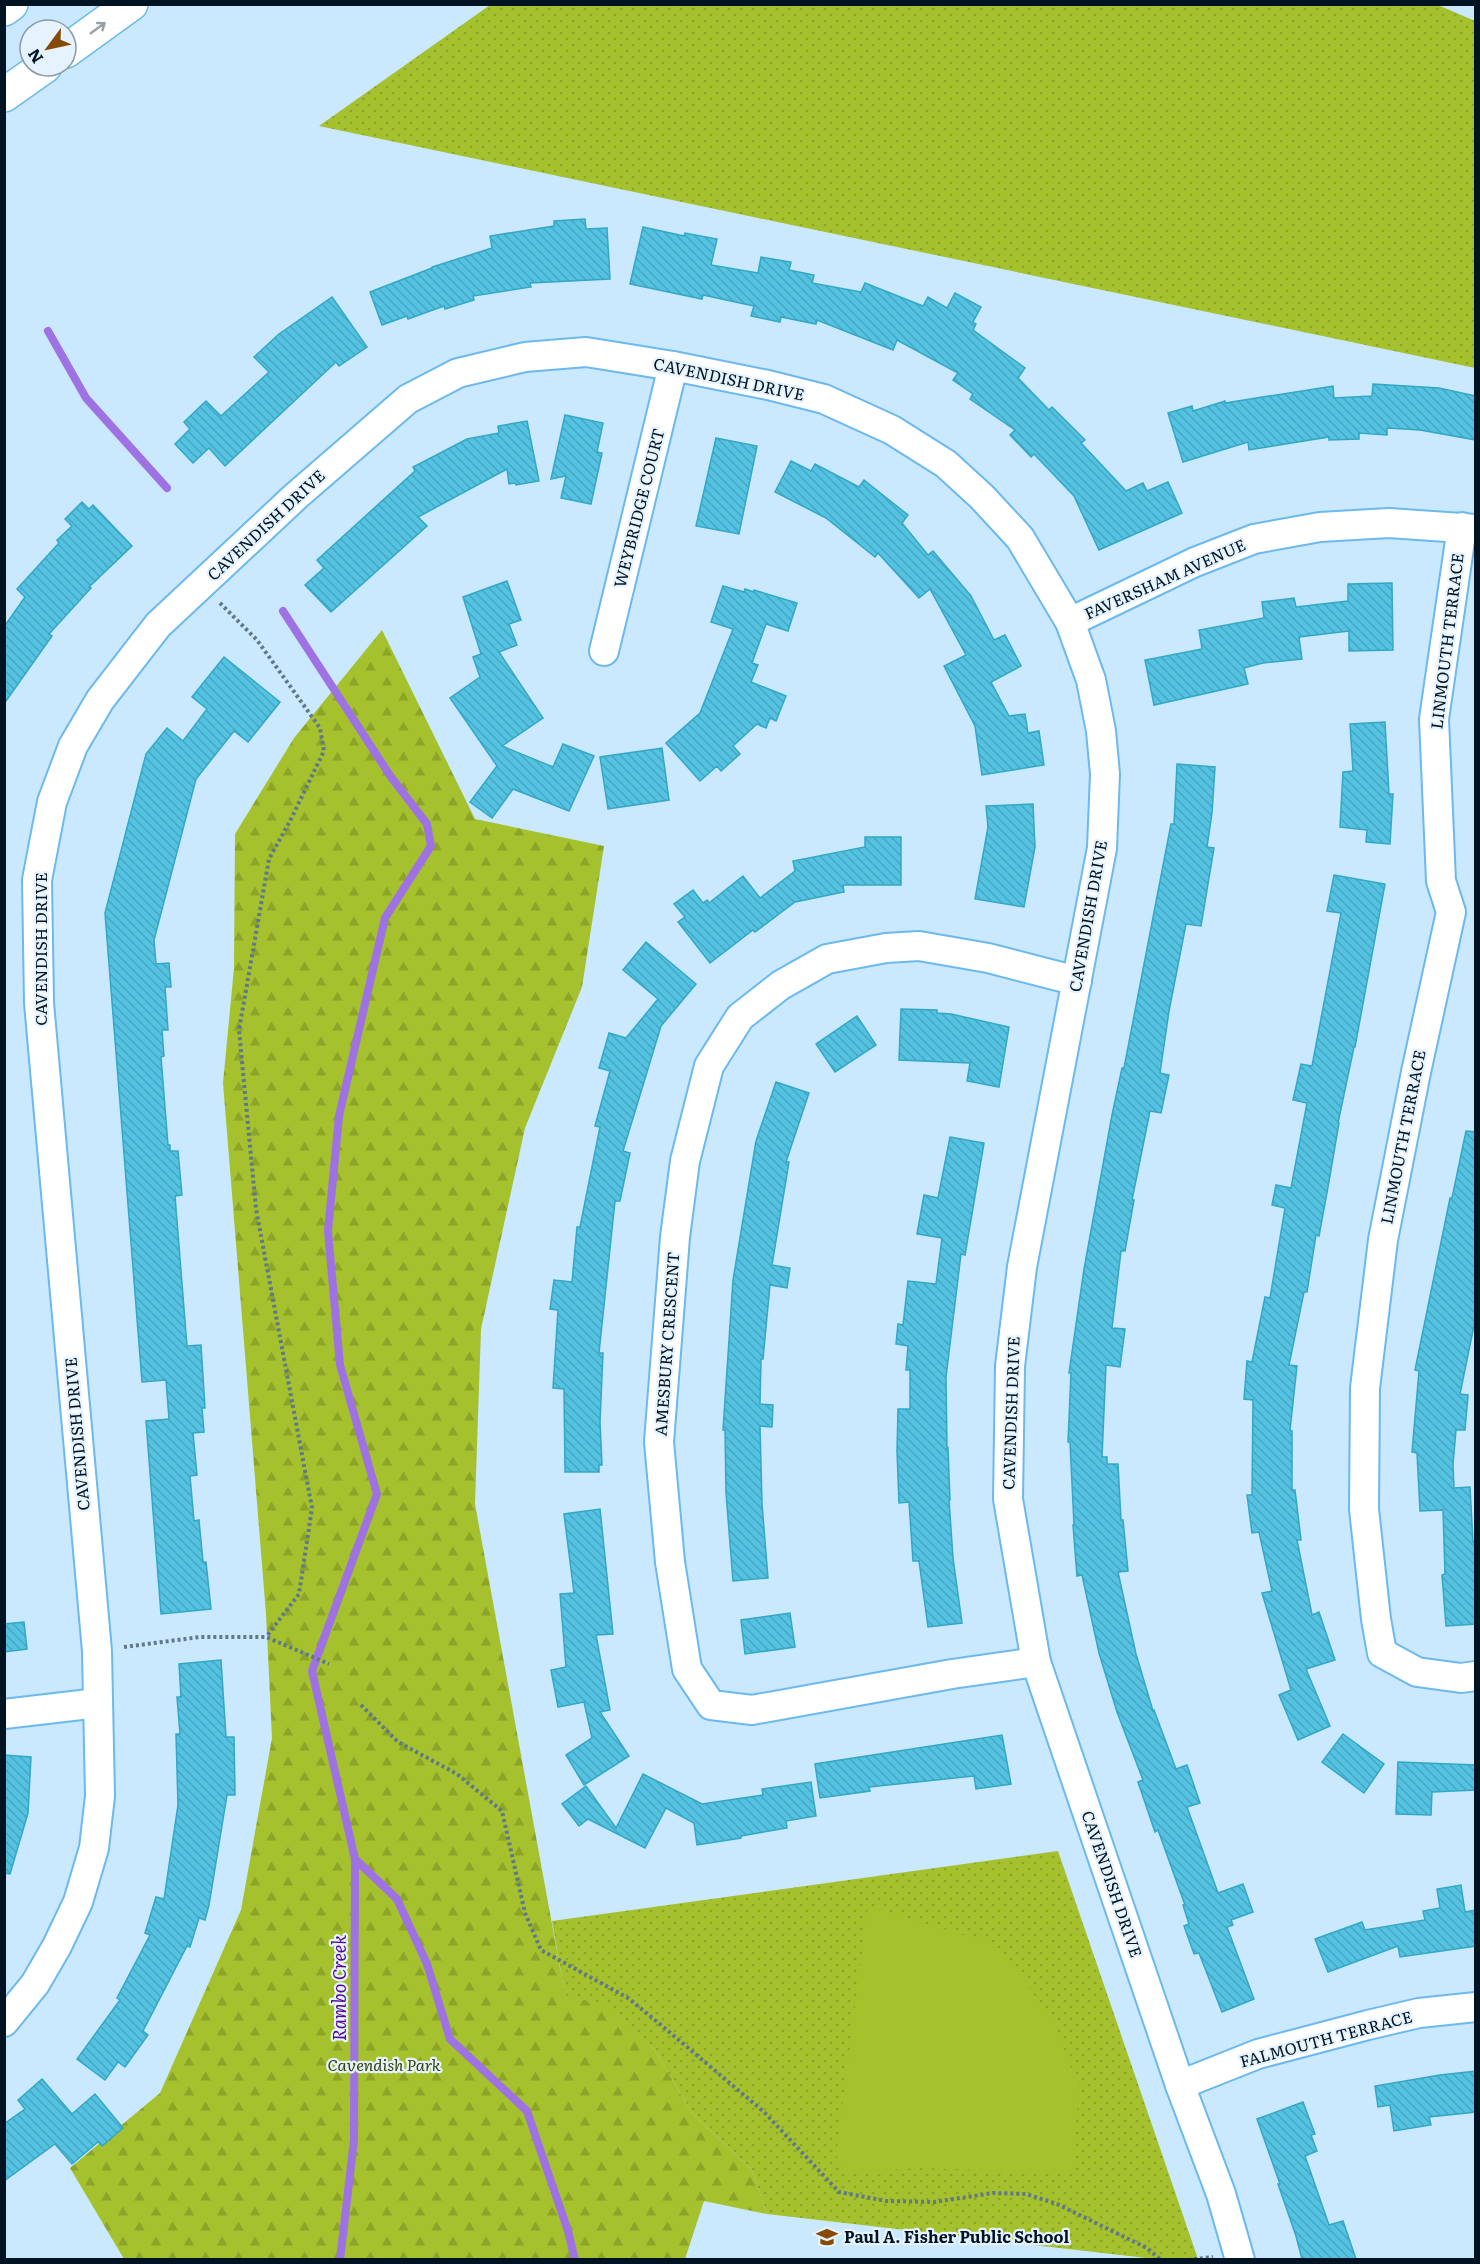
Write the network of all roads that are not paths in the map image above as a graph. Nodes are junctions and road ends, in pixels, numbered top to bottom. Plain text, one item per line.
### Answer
1 (11, 4) edge
2 (131, 4) edge
3 (4, 9) edge
4 (78, 42) edge
5 (28, 78) edge
6 (4, 95) edge
7 (673, 366) junction
8 (1469, 528) edge
9 (1070, 622) junction
10 (604, 651) dead end
11 (1463, 913) edge
12 (1077, 981) junction
13 (1036, 1662) junction
14 (1476, 1676) edge
15 (98, 1703) junction
16 (4, 1714) edge
17 (1476, 2007) edge
18 (4, 2022) edge
19 (1180, 2085) junction
20 (1240, 2259) edge

1 - 3 highway
4 -> 2 highway
5 - 6 highway
7 - 9 street, CAVENDISH DRIVE
7 - 10 street, WEYBRIDGE COURT
7 - 15 street, CAVENDISH DRIVE
8 - 9 street, FAVERSHAM AVENUE
8 - 11 street, LINMOUTH TERRACE
9 - 12 street, CAVENDISH DRIVE
11 - 14 street, LINMOUTH TERRACE
12 - 13 street, CAVENDISH DRIVE
12 - 13 street, AMESBURY CRESCENT
13 - 19 street, CAVENDISH DRIVE
15 - 16 street
15 - 18 street, CAVENDISH DRIVE
17 - 19 street, FALMOUTH TERRACE
19 - 20 street, CAVENDISH DRIVE

